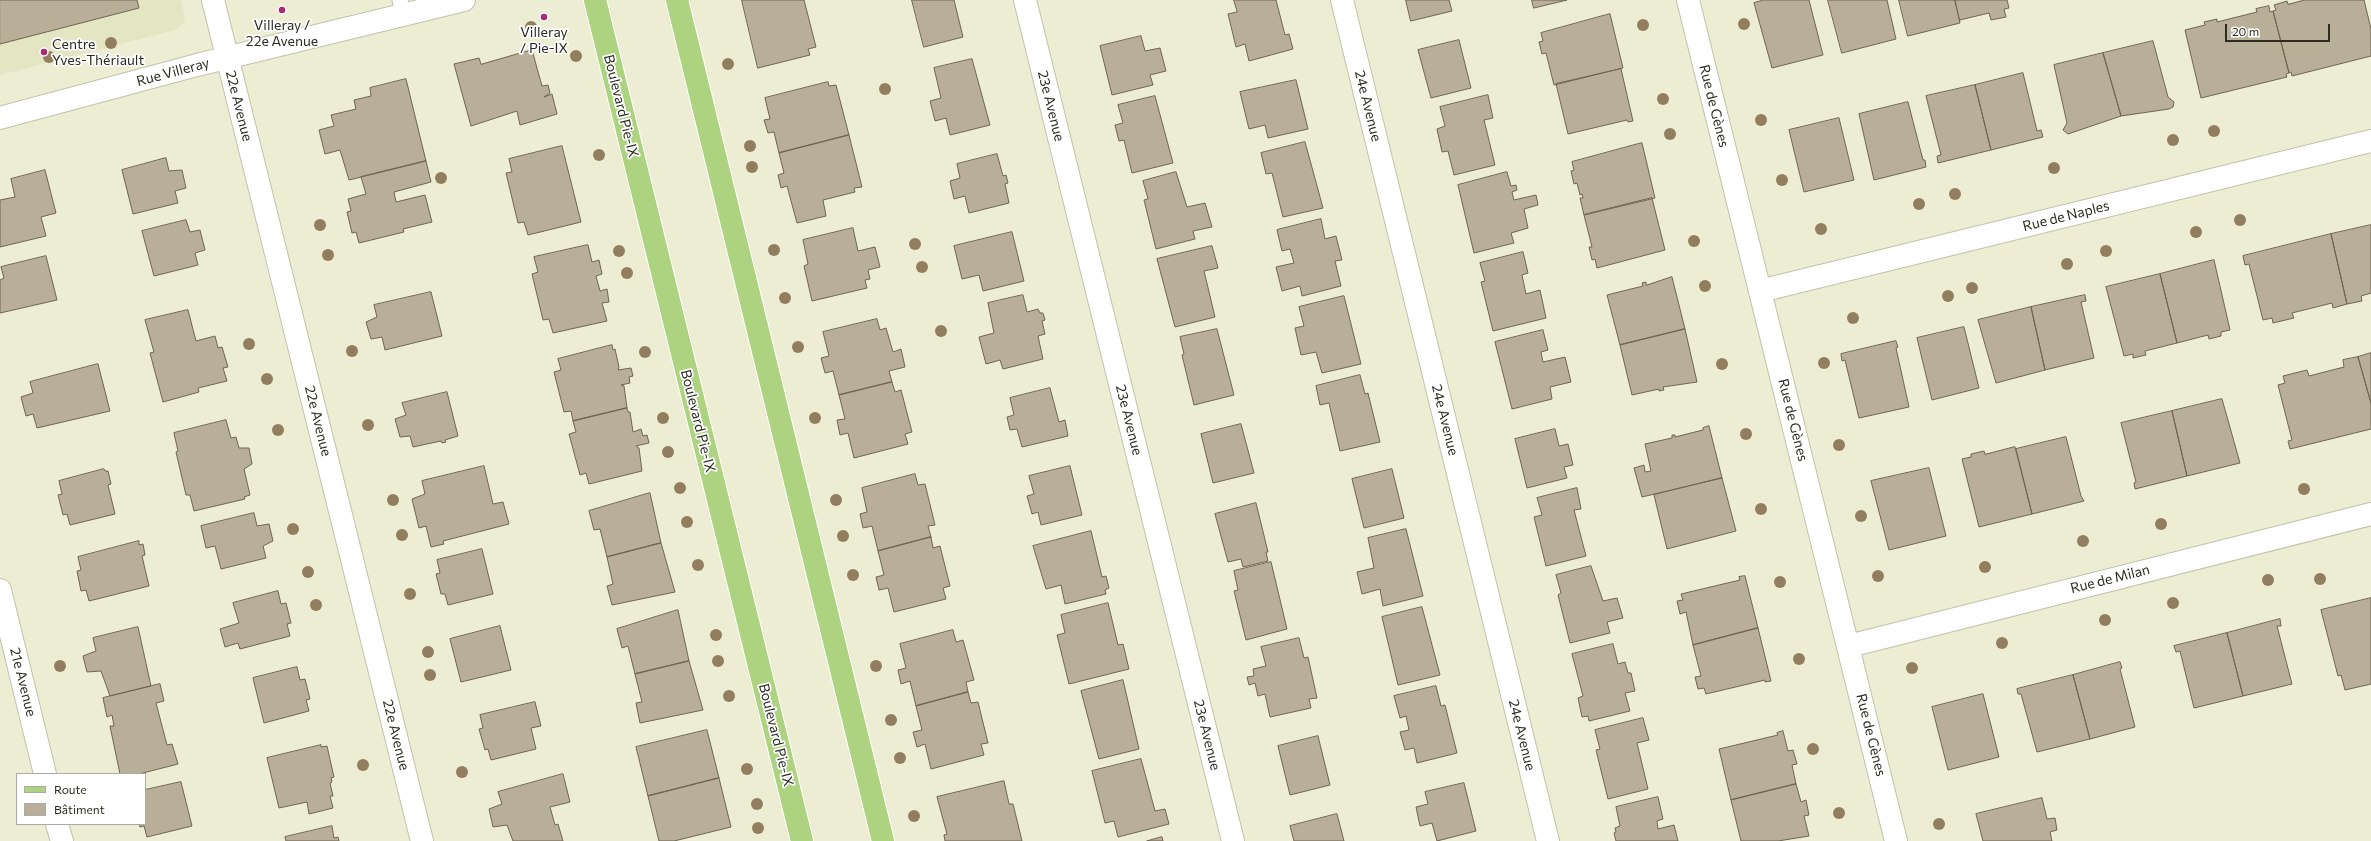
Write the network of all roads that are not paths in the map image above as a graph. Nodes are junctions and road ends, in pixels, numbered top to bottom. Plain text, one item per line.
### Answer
1 (213, 0) edge
2 (464, 0) edge
3 (595, 0) edge
4 (677, 0) edge
5 (1025, 0) edge
6 (1342, 0) edge
7 (1688, 0) edge
8 (401, 7) edge
9 (227, 58) junction
10 (0, 118) edge
11 (2371, 141) edge
12 (1760, 291) junction
13 (2371, 514) edge
14 (0, 590) edge
15 (1849, 646) junction
16 (45, 773) edge
17 (57, 825) edge
18 (62, 841) edge
19 (422, 841) edge
20 (802, 841) edge
21 (883, 841) edge
22 (1233, 841) edge
23 (1548, 841) edge
24 (1896, 841) edge

1 - 9 street, 22e Avenue
2 - 8 street, Rue Villeray
3 - 20 main road, Boulevard Pie-IX
4 - 21 main road
5 - 22 street, 23e Avenue
6 - 23 street, 24e Avenue
7 - 12 street, Rue de Gènes
8 - 9 street, Rue Villeray
9 - 10 street, Rue Villeray
9 - 19 street, 22e Avenue
11 - 12 street, Rue de Naples
12 - 15 street, Rue de Gènes
13 - 15 street, Rue de Milan
14 - 16 street, 21e Avenue
15 - 24 street, Rue de Gènes
17 - 18 street

